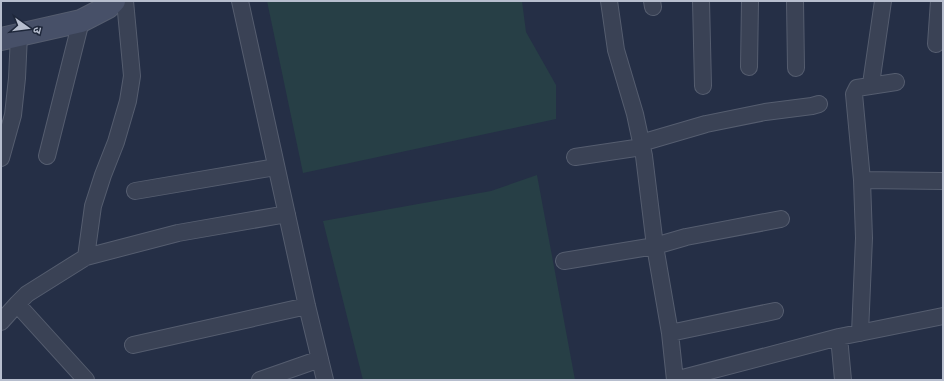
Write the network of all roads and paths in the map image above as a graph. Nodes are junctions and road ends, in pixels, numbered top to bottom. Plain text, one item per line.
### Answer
1 (114, 1) edge
2 (125, 1) edge
3 (240, 1) edge
4 (609, 1) edge
5 (701, 1) edge
6 (750, 1) edge
7 (795, 1) edge
8 (883, 1) edge
9 (939, 1) edge
10 (81, 21) junction
11 (10, 37) edge
12 (936, 44) dead end
13 (749, 67) dead end
14 (796, 68) dead end
15 (896, 82) dead end
16 (702, 86) dead end
17 (870, 86) junction
18 (819, 104) dead end
19 (641, 145) junction
20 (47, 156) dead end
21 (575, 157) dead end
22 (1, 158) edge
23 (276, 167) junction
24 (862, 180) junction
25 (943, 181) edge
26 (135, 191) dead end
27 (287, 214) junction
28 (781, 219) dead end
29 (655, 246) junction
30 (86, 257) junction
31 (564, 261) dead end
32 (17, 304) junction
33 (307, 306) junction
34 (775, 311) dead end
35 (943, 316) edge
36 (1, 322) edge
37 (860, 332) junction
38 (670, 334) junction
39 (839, 337) junction
40 (133, 345) dead end
41 (320, 359) junction
42 (86, 380) edge
43 (260, 380) edge
44 (325, 380) edge
45 (675, 380) edge
46 (843, 380) edge

1 - 10 street
2 - 30 street
3 - 23 street
4 - 19 street
5 - 16 street
6 - 13 street
7 - 14 street
8 - 17 street
9 - 12 street
10 - 11 street
10 - 20 street
11 - 22 street
15 - 17 street
17 - 24 street
18 - 19 street
19 - 21 street
19 - 29 street
23 - 26 street
23 - 27 street
24 - 25 street
24 - 37 street
27 - 30 street
27 - 33 street
28 - 29 street
29 - 31 street
29 - 38 street
30 - 32 street
32 - 36 street
32 - 42 street
33 - 40 street
33 - 41 street
34 - 38 street
35 - 37 street
37 - 39 street
38 - 45 street
39 - 45 street
39 - 46 street
41 - 43 street
41 - 44 street

